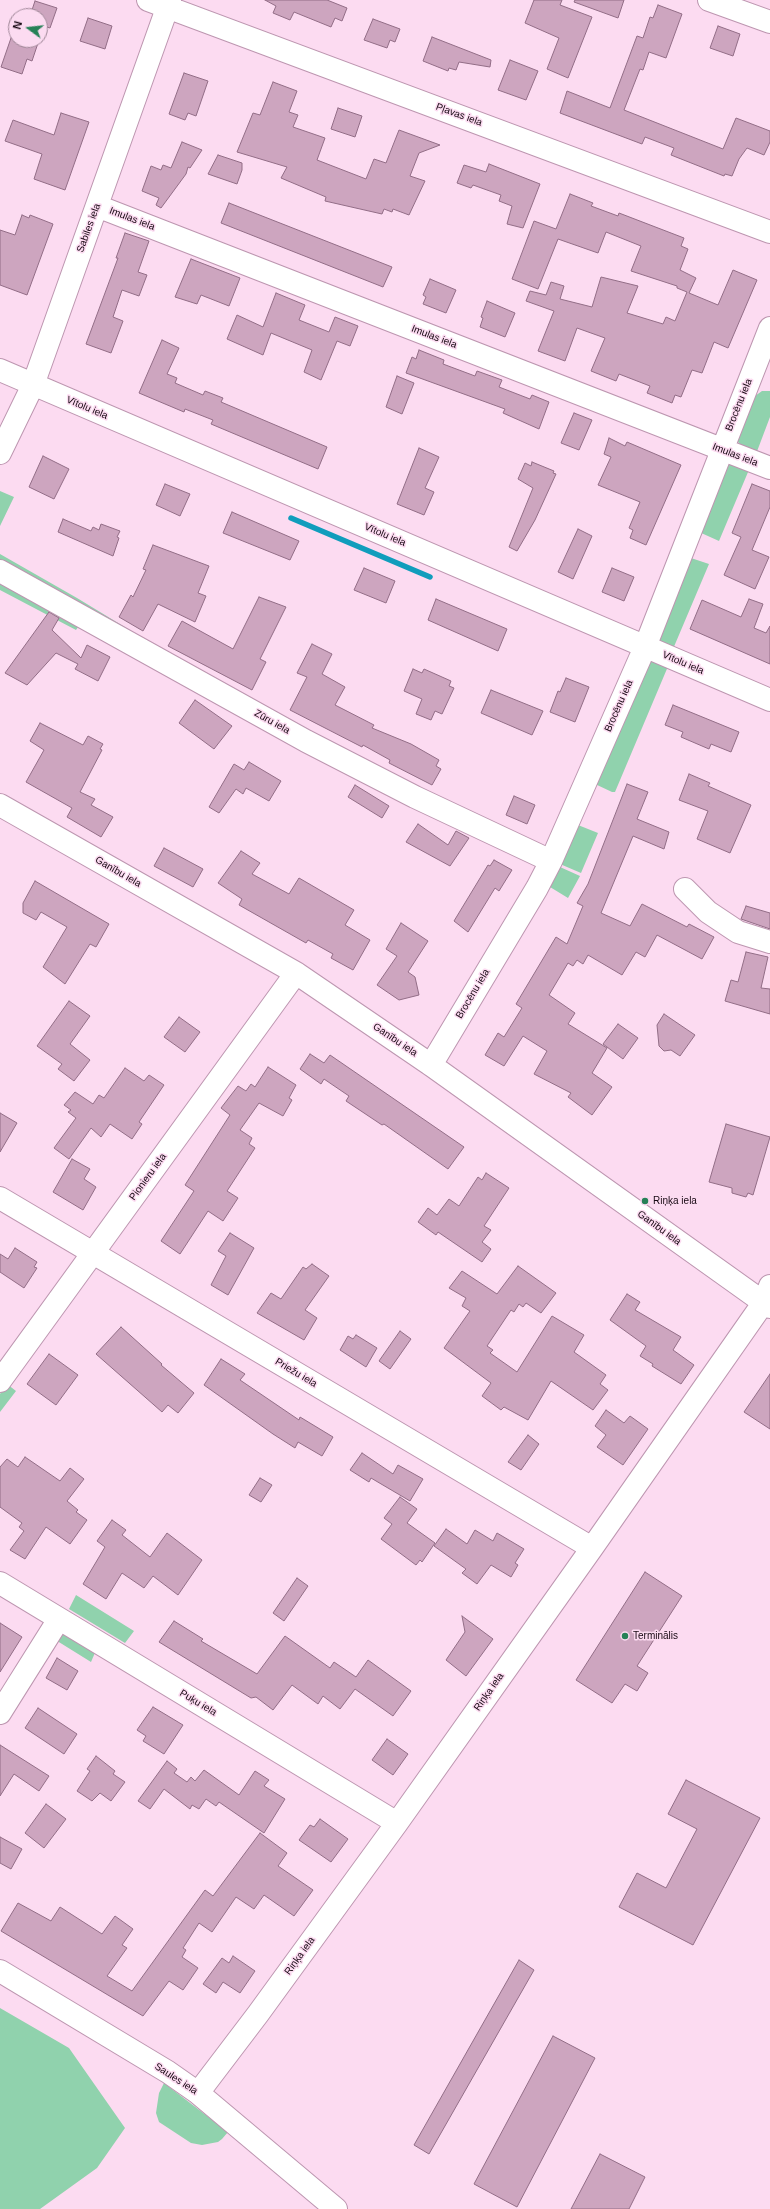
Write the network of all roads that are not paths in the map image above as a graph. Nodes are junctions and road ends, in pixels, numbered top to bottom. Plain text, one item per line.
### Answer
1 (709, 0) edge
2 (162, 2) edge
3 (770, 22) edge
4 (97, 206) junction
5 (770, 232) edge
6 (770, 328) edge
7 (0, 370) edge
8 (33, 385) junction
9 (721, 449) junction
10 (0, 454) edge
11 (770, 468) edge
12 (0, 571) edge
13 (645, 646) junction
14 (770, 700) edge
15 (0, 805) edge
16 (551, 861) junction
17 (685, 889) dead end
18 (770, 942) edge
19 (296, 973) junction
20 (431, 1065) junction
21 (0, 1198) edge
22 (94, 1253) junction
23 (768, 1298) edge
24 (0, 1381) edge
25 (592, 1548) junction
26 (0, 1583) edge
27 (59, 1619) junction
28 (0, 1713) edge
29 (396, 1823) junction
30 (0, 1971) edge
31 (198, 2093) junction
32 (336, 2209) edge

1 - 3 street
2 - 4 street, Sabiles iela
2 - 5 street, Pļavas iela
4 - 8 street, Sabiles iela
4 - 9 street, Imulas iela
6 - 9 street, Brocēnu iela
7 - 8 street, Vītolu iela
8 - 10 street, Sabiles iela
8 - 13 street, Vītolu iela
9 - 11 street, Imulas iela
9 - 13 street, Brocēnu iela
12 - 16 street, Zūru iela
13 - 14 street, Vītolu iela
13 - 16 street, Brocēnu iela
15 - 19 street, Ganību iela
16 - 20 street, Brocēnu iela
17 - 18 street
19 - 20 street, Ganību iela
19 - 22 street, Pionieru iela
20 - 23 street, Ganību iela
21 - 22 street, Priežu iela
22 - 24 street, Pionieru iela
22 - 25 street, Priežu iela
23 - 25 street, Riņķa iela
25 - 29 street, Riņķa iela
26 - 27 street, Puķu iela
27 - 28 street
27 - 29 street, Puķu iela
29 - 31 street, Riņķa iela
30 - 31 street, Saules iela
31 - 32 street, Saules iela

